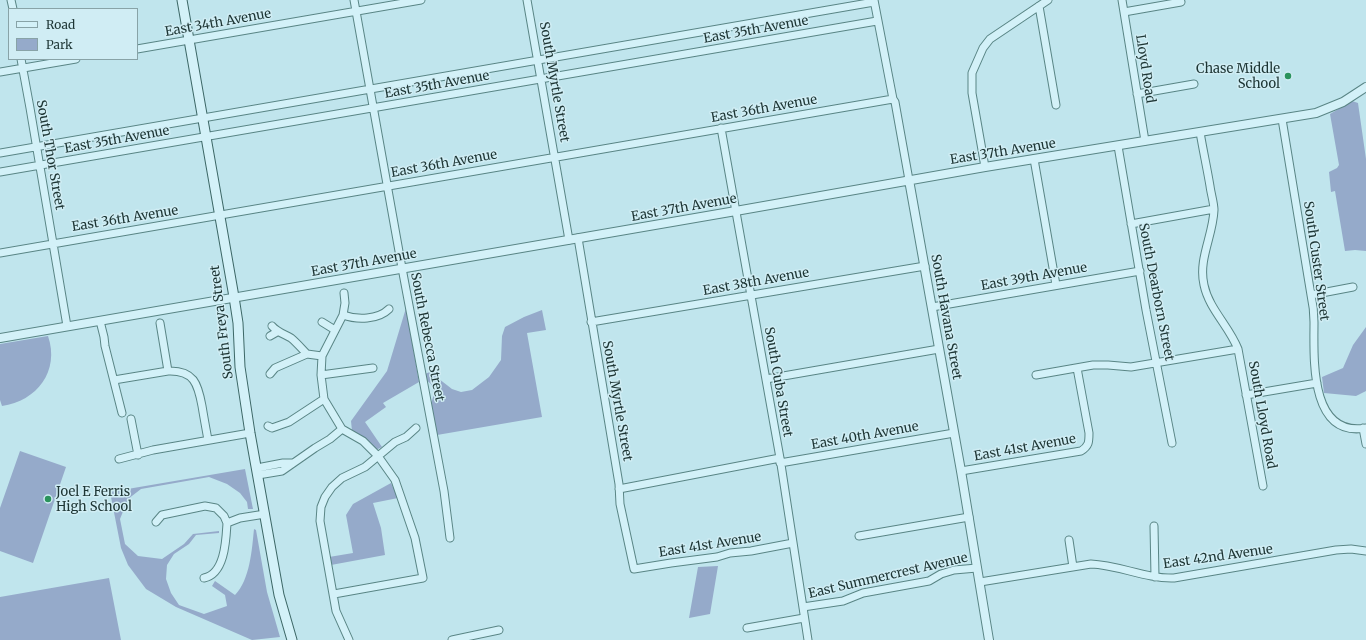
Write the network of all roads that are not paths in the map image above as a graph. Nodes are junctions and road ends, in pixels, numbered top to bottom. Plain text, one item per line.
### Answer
1 (182, 0) edge
2 (354, 0) edge
3 (421, 0) edge
4 (527, 0) edge
5 (1048, 0) edge
6 (1122, 0) edge
7 (874, 1) edge
8 (1181, 2) dead end
9 (1039, 6) junction
10 (356, 11) junction
11 (1124, 12) junction
12 (877, 21) junction
13 (189, 40) junction
14 (138, 49) edge
15 (21, 60) edge
16 (70, 60) edge
17 (538, 60) junction
18 (22, 68) junction
19 (0, 72) edge
20 (541, 80) junction
21 (1194, 84) dead end
22 (1366, 87) edge
23 (371, 89) junction
24 (1137, 94) junction
25 (893, 99) junction
26 (1056, 105) dead end
27 (374, 108) junction
28 (202, 118) junction
29 (1282, 119) junction
30 (721, 128) junction
31 (1200, 132) junction
32 (206, 137) junction
33 (1145, 142) junction
34 (37, 146) junction
35 (1118, 146) junction
36 (0, 153) edge
37 (555, 157) junction
38 (1034, 159) junction
39 (39, 165) junction
40 (985, 167) junction
41 (0, 172) edge
42 (909, 180) junction
43 (387, 186) junction
44 (1214, 209) junction
45 (736, 211) junction
46 (219, 216) junction
47 (1131, 224) junction
48 (573, 239) junction
49 (53, 243) junction
50 (0, 253) edge
51 (925, 266) junction
52 (402, 268) junction
53 (1140, 271) junction
54 (1056, 285) junction
55 (1353, 287) dead end
56 (344, 293) dead end
57 (1311, 294) junction
58 (750, 295) junction
59 (234, 298) junction
60 (932, 306) junction
61 (389, 309) dead end
62 (343, 315) junction
63 (98, 321) junction
64 (322, 322) dead end
65 (591, 322) junction
66 (160, 323) dead end
67 (67, 326) junction
68 (272, 326) dead end
69 (336, 330) junction
70 (277, 332) junction
71 (270, 336) dead end
72 (0, 338) edge
73 (939, 349) junction
74 (1238, 349) junction
75 (307, 354) junction
76 (322, 356) junction
77 (1157, 362) junction
78 (373, 368) dead end
79 (1077, 368) junction
80 (168, 371) junction
81 (270, 374) dead end
82 (321, 375) junction
83 (1036, 375) dead end
84 (766, 379) junction
85 (114, 380) junction
86 (1317, 383) junction
87 (1246, 395) junction
88 (324, 399) junction
89 (122, 413) dead end
90 (131, 419) dead end
91 (416, 428) dead end
92 (1365, 428) edge
93 (270, 429) dead end
94 (342, 429) junction
95 (250, 433) junction
96 (954, 433) junction
97 (208, 440) junction
98 (1172, 443) dead end
99 (1366, 444) edge
100 (138, 455) junction
101 (378, 456) junction
102 (119, 459) dead end
103 (780, 460) junction
104 (961, 471) junction
105 (257, 472) junction
106 (1263, 486) dead end
107 (619, 489) junction
108 (265, 516) junction
109 (969, 517) junction
110 (156, 522) dead end
111 (230, 522) junction
112 (1154, 526) dead end
113 (859, 536) dead end
114 (450, 538) dead end
115 (1069, 540) dead end
116 (793, 543) junction
117 (1366, 551) edge
118 (633, 567) joint
119 (1073, 567) junction
120 (977, 568) junction
121 (1155, 577) junction
122 (204, 578) dead end
123 (980, 582) junction
124 (334, 594) junction
125 (803, 607) junction
126 (804, 618) junction
127 (747, 628) dead end
128 (499, 630) dead end
129 (480, 637) edge
130 (292, 640) edge
131 (349, 640) edge
132 (452, 640) edge
133 (808, 640) edge
134 (989, 640) edge

1 - 13 main road, South Freya Street
2 - 10 street, South Rebecca Street
3 - 10 street, East 34th Avenue
4 - 17 street, South Myrtle Street
5 - 9 street
6 - 11 street, Lloyd Road
7 - 12 street, South Havana Street
7 - 17 street, East 35th Avenue
8 - 11 street
9 - 26 street
9 - 40 street
10 - 13 street, East 34th Avenue
10 - 23 street, South Rebecca Street
11 - 24 street, Lloyd Road
12 - 20 street, East 35th Avenue
12 - 25 street, South Havana Street
13 - 14 street, East 34th Avenue
13 - 28 main road, South Freya Street
15 - 18 street, South Thor Street
16 - 18 street
17 - 20 street, South Myrtle Street
17 - 23 street, East 35th Avenue
18 - 19 street
18 - 34 street, South Thor Street
20 - 27 street, East 35th Avenue
20 - 37 street, South Myrtle Street
21 - 24 street
22 - 29 street, East 37th Avenue
23 - 27 street, South Rebecca Street
23 - 28 street, East 35th Avenue
24 - 33 street, Lloyd Road
25 - 30 street, East 36th Avenue
25 - 42 street, South Havana Street
27 - 32 street, East 35th Avenue
27 - 43 street, South Rebecca Street
28 - 32 main road, South Freya Street
28 - 34 street, East 35th Avenue
29 - 31 street, East 37th Avenue
29 - 57 street, South Custer Street
30 - 37 street, East 36th Avenue
30 - 45 street, South Cuba Street
31 - 33 street, East 37th Avenue
31 - 44 street, South Lloyd Road
32 - 39 street, East 35th Avenue
32 - 46 main road, South Freya Street
33 - 35 street, East 37th Avenue
34 - 36 street, East 35th Avenue
34 - 39 street, South Thor Street
35 - 38 street, East 37th Avenue
35 - 47 street, South Dearborn Street
37 - 43 street, East 36th Avenue
37 - 48 street, South Myrtle Street
38 - 40 street, East 37th Avenue
38 - 54 street
39 - 41 street, East 35th Avenue
39 - 49 street, South Thor Street
40 - 42 street, East 37th Avenue
42 - 45 street, East 37th Avenue
42 - 51 street, South Havana Street
43 - 46 street, East 36th Avenue
43 - 52 street, South Rebecca Street
44 - 47 street
44 - 74 street, South Lloyd Road
45 - 48 street, East 37th Avenue
45 - 58 street, South Cuba Street
46 - 49 street, East 36th Avenue
46 - 59 main road, South Freya Street
47 - 53 street, South Dearborn Street
48 - 52 street, East 37th Avenue
48 - 65 street, South Myrtle Street
49 - 50 street, East 36th Avenue
49 - 67 street, South Thor Street
51 - 58 street, East 38th Avenue
51 - 60 street, South Havana Street
52 - 59 street, East 37th Avenue
52 - 114 street, South Rebecca Street
53 - 54 street, East 39th Avenue
53 - 77 street, South Dearborn Street
54 - 60 street, East 39th Avenue
55 - 57 street
56 - 62 street
57 - 86 street, South Custer Street
58 - 65 street, East 38th Avenue
58 - 84 street, South Cuba Street
59 - 63 street, East 37th Avenue
59 - 95 main road, South Freya Street
60 - 73 street, South Havana Street
61 - 62 street
62 - 69 street
63 - 67 street, East 37th Avenue
63 - 85 street
64 - 69 street
65 - 107 street, South Myrtle Street
66 - 80 street
67 - 72 street, East 37th Avenue
68 - 70 street
69 - 76 street
70 - 71 street
70 - 75 street
73 - 84 street
73 - 96 street, South Havana Street
74 - 77 street
74 - 87 street, South Lloyd Road
75 - 76 street
75 - 81 street
76 - 82 street
77 - 79 street
77 - 98 street, South Dearborn Street
78 - 82 street
79 - 83 street
79 - 104 street, East 41st Avenue
80 - 85 street
80 - 97 street
82 - 88 street
84 - 103 street, South Cuba Street
85 - 89 street
86 - 87 street
86 - 92 street, South Custer Street
87 - 106 street, South Lloyd Road
88 - 93 street
88 - 94 street
90 - 100 street
91 - 101 street
92 - 99 street
94 - 101 street
94 - 105 street
95 - 97 street
95 - 105 main road, South Freya Street
96 - 103 street, East 40th Avenue
96 - 104 street, South Havana Street
97 - 100 street
100 - 102 street
101 - 124 street
101 - 124 street
103 - 107 street, East 40th Avenue
103 - 116 street, South Cuba Street
104 - 109 street, South Havana Street
105 - 108 main road, South Freya Street
107 - 118 street, South Myrtle Street
108 - 111 street
108 - 130 main road, South Freya Street
109 - 113 street
109 - 120 street, South Havana Street
110 - 111 street
111 - 122 street
112 - 121 street
115 - 119 street
116 - 118 street, East 41st Avenue
116 - 125 street, South Cuba Street
117 - 121 street, East 42nd Avenue
119 - 121 street, East 42nd Avenue
119 - 123 street, East 42nd Avenue
120 - 123 street, South Havana Street
120 - 125 street, East Summercrest Avenue
123 - 134 street, South Havana Street
124 - 131 street
125 - 126 street, South Cuba Street
126 - 127 street
126 - 133 street, South Cuba Street
128 - 129 street
129 - 132 street

